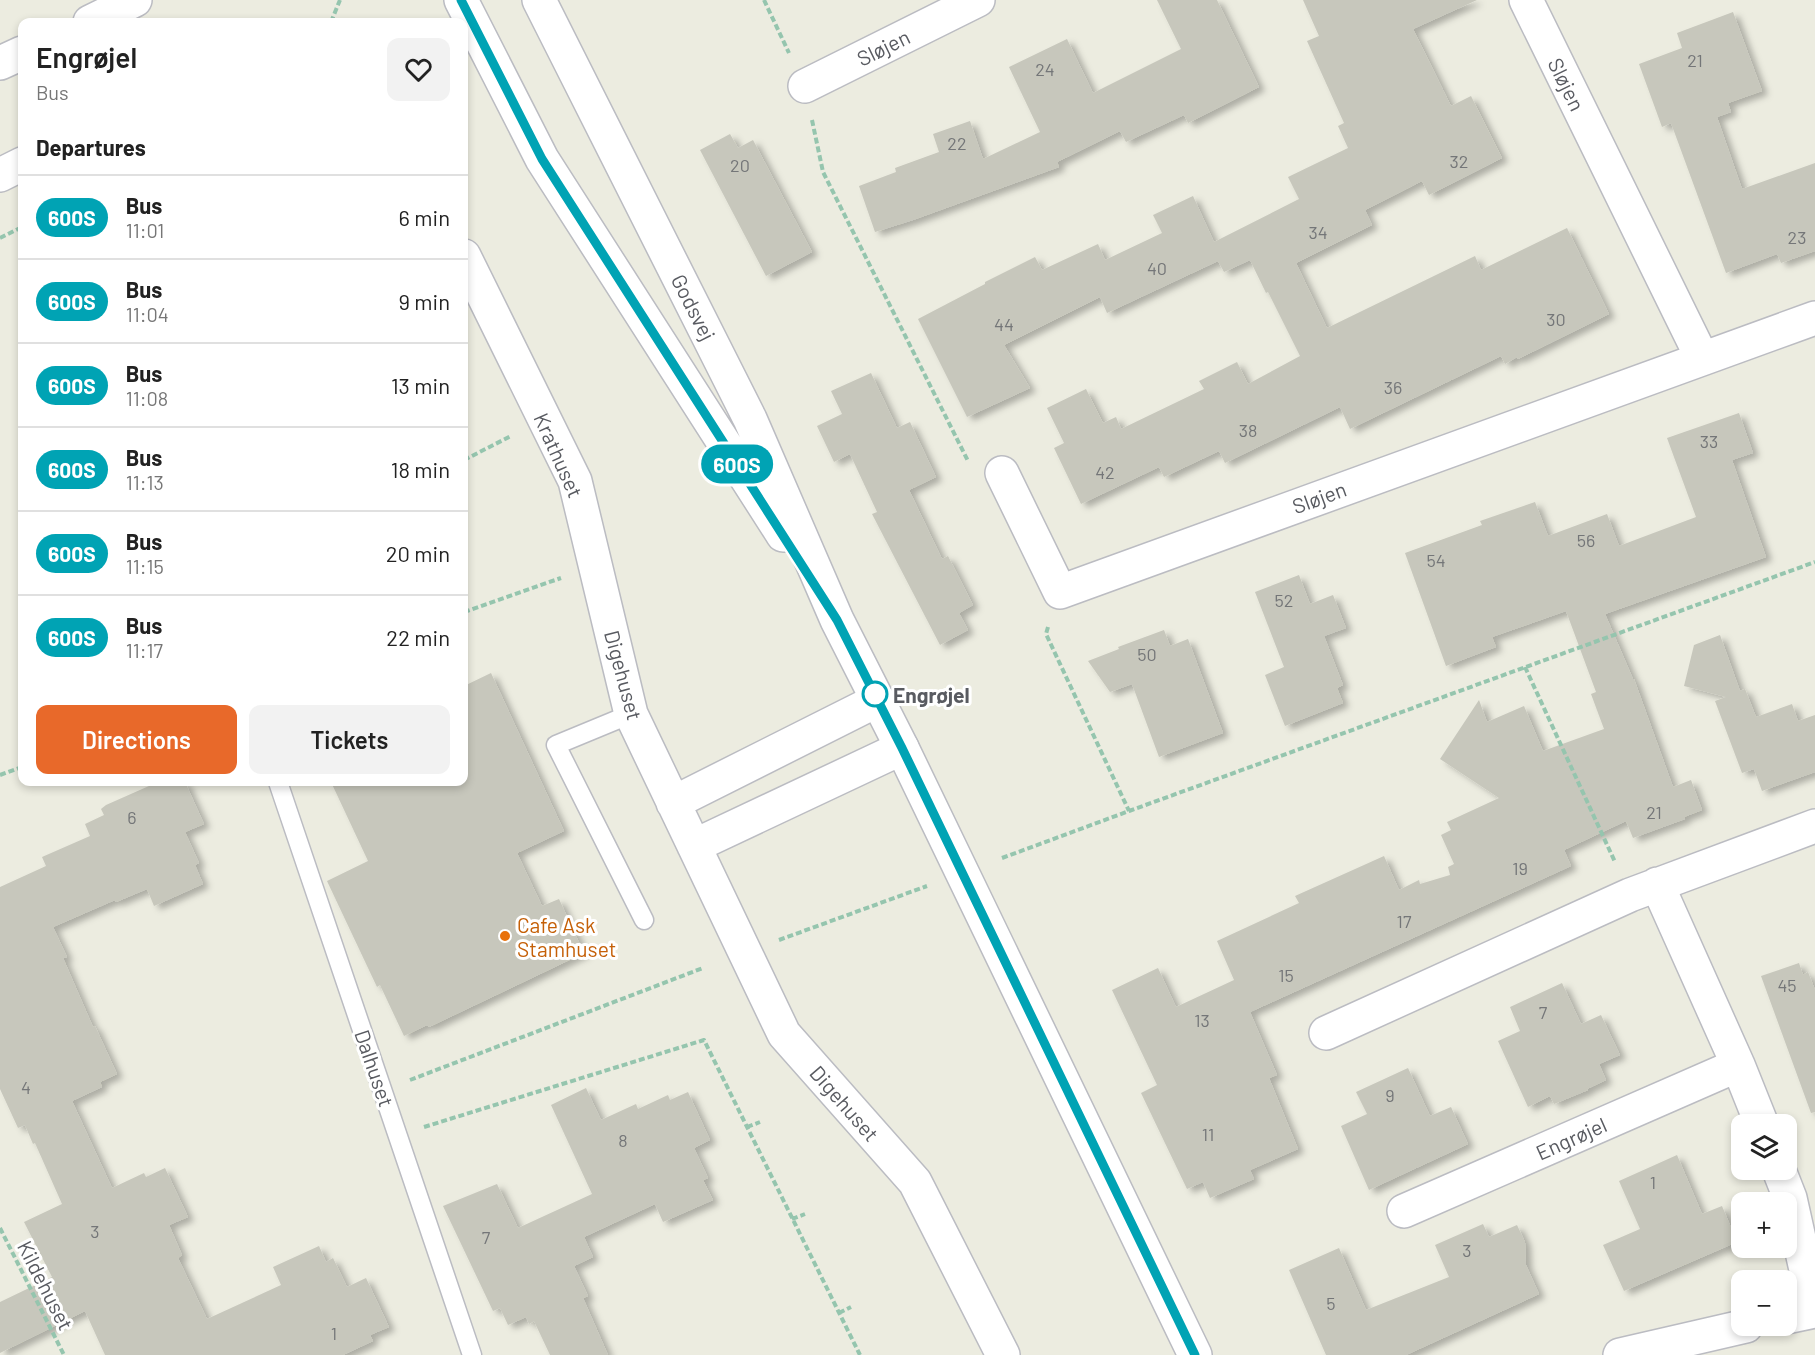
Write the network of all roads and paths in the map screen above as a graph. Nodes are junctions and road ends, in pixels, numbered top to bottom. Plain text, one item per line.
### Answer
1 (135, 0) edge
2 (340, 0) edge
3 (461, 0) edge
4 (539, 0) edge
5 (764, 0) edge
6 (1530, 1) edge
7 (966, 3) edge
8 (98, 18) edge
9 (333, 18) edge
10 (18, 55) edge
11 (0, 63) edge
12 (805, 86) junction
13 (18, 166) edge
14 (0, 175) edge
15 (18, 229) edge
16 (0, 238) edge
17 (468, 264) edge
18 (1815, 318) edge
19 (1702, 358) junction
20 (544, 419) junction
21 (468, 458) edge
22 (1002, 473) joint
23 (1815, 562) edge
24 (596, 566) junction
25 (1060, 592) junction
26 (468, 611) edge
27 (837, 620) junction
28 (1525, 667) junction
29 (878, 700) junction
30 (631, 714) junction
31 (902, 748) junction
32 (18, 767) edge
33 (0, 774) edge
34 (279, 786) edge
35 (673, 803) junction
36 (1129, 811) junction
37 (1815, 826) edge
38 (694, 846) junction
39 (1002, 858) dead end
40 (936, 882) dead end
41 (1644, 890) junction
42 (644, 920) dead end
43 (774, 942) dead end
44 (703, 968) dead end
45 (1326, 1033) dead end
46 (1738, 1065) junction
47 (383, 1090) junction
48 (1758, 1114) edge
49 (760, 1122) dead end
50 (747, 1127) junction
51 (398, 1135) junction
52 (1783, 1180) edge
53 (1404, 1211) dead end
54 (805, 1214) dead end
55 (792, 1219) junction
56 (0, 1228) edge
57 (850, 1307) dead end
58 (1815, 1311) edge
59 (839, 1313) junction
60 (1797, 1315) edge
61 (1731, 1330) edge
62 (1635, 1353) edge
63 (64, 1355) edge
64 (472, 1355) edge
65 (860, 1355) edge
66 (1003, 1355) edge
67 (1195, 1355) edge

1 - 8 street
2 - 9 path
3 - 27 street, Godsvej
4 - 27 street, Godsvej
5 - 12 path
6 - 19 street, Sløjen
7 - 12 street, Sløjen
10 - 11 street
12 - 22 path
13 - 14 street
15 - 16 path
17 - 20 street, Krathuset
18 - 19 street, Sløjen
19 - 25 street, Sløjen
20 - 21 path
20 - 24 street, Krathuset
22 - 25 street
23 - 28 path
24 - 26 path
24 - 30 street, Digehuset
25 - 36 path
27 - 29 street, Godsvej
28 - 36 path
28 - 41 path
29 - 31 street, Godsvej
29 - 35 street
30 - 35 street, Digehuset
30 - 42 lane
31 - 38 street
31 - 67 street, Godsvej
32 - 33 path
34 - 47 lane, Dalhuset
35 - 38 street, Digehuset
36 - 39 path
37 - 41 street
38 - 66 street, Digehuset
40 - 43 path
41 - 45 street
41 - 46 street
44 - 47 path
46 - 48 street
46 - 53 street, Engrøjel
47 - 51 lane, Dalhuset
49 - 50 path
50 - 51 path
50 - 55 path
51 - 64 lane, Dalhuset
52 - 58 street
54 - 55 path
55 - 59 path
56 - 63 path, Kildehuset
57 - 59 path
58 - 60 street
59 - 65 path
61 - 62 street

